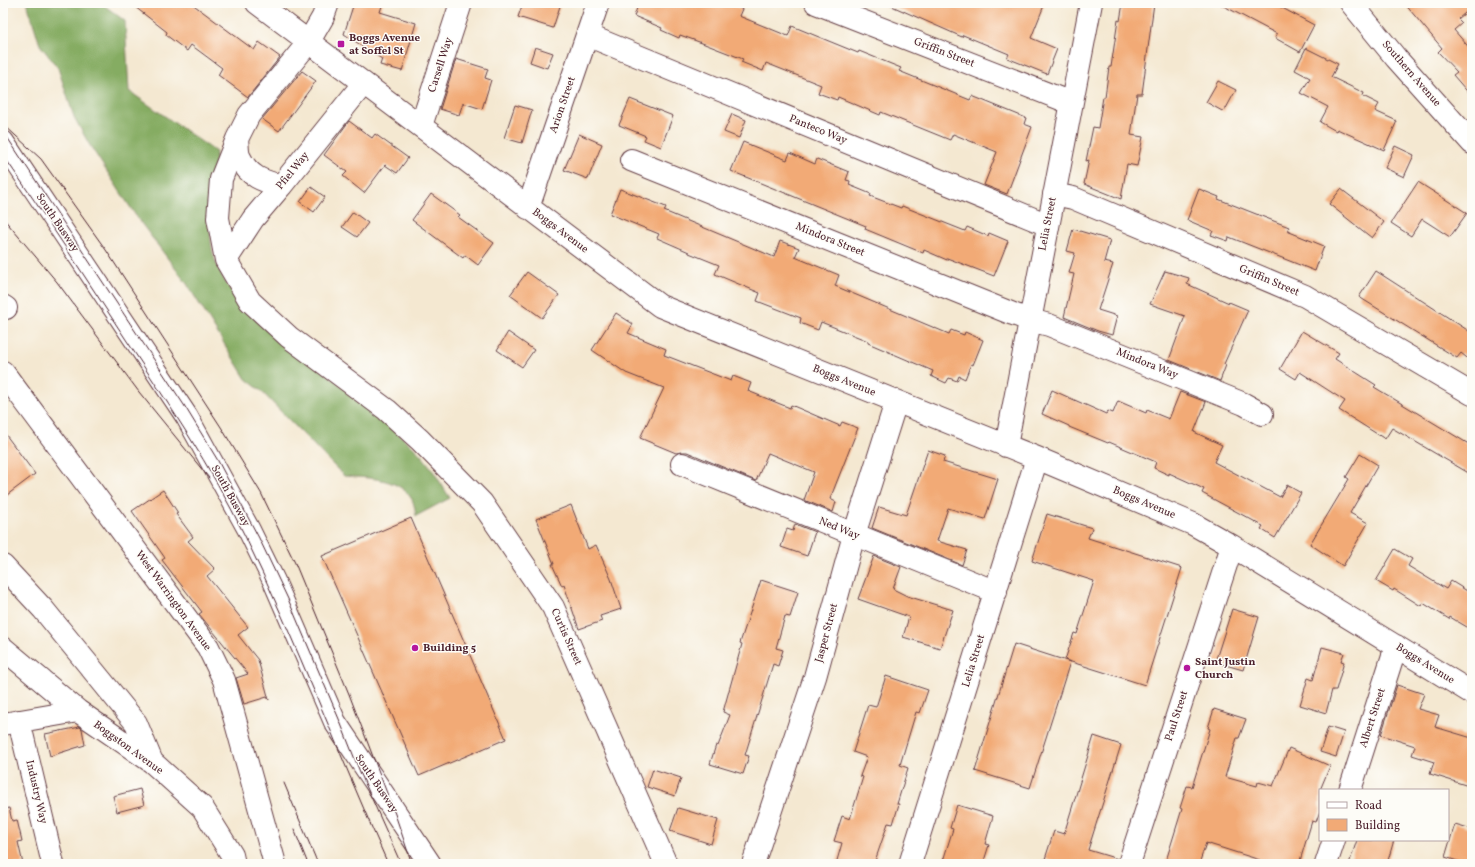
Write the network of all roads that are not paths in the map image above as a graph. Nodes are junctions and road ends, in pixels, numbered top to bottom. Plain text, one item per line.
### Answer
1 (257, 3) edge
2 (328, 3) edge
3 (461, 3) edge
4 (598, 3) edge
5 (816, 3) edge
6 (1090, 3) edge
7 (1351, 3) edge
8 (587, 35) junction
9 (308, 43) junction
10 (364, 84) junction
11 (1071, 103) junction
12 (421, 126) junction
13 (237, 139) junction
14 (3, 142) edge
15 (1472, 143) edge
16 (631, 160) dead end
17 (281, 186) junction
18 (1054, 194) junction
19 (528, 208) junction
20 (1048, 225) junction
21 (226, 260) junction
22 (1030, 320) junction
23 (3, 372) edge
24 (1472, 394) edge
25 (896, 402) junction
26 (1262, 414) dead end
27 (1006, 446) junction
28 (1037, 458) junction
29 (682, 464) dead end
30 (854, 535) junction
31 (1232, 546) junction
32 (3, 566) edge
33 (996, 592) junction
34 (1396, 646) junction
35 (3, 648) edge
36 (1472, 693) edge
37 (78, 711) junction
38 (11, 722) edge
39 (152, 762) junction
40 (1350, 789) edge
41 (1334, 841) edge
42 (53, 864) edge
43 (234, 864) edge
44 (275, 864) edge
45 (430, 864) edge
46 (666, 864) edge
47 (753, 864) edge
48 (910, 864) edge
49 (1129, 864) edge
50 (1326, 864) edge

1 - 9 street, Boggs Avenue
2 - 9 street, Curtis Street
3 - 12 street, Carsell Way
4 - 8 street, Arion Street
5 - 11 street, Griffin Street
6 - 11 street, Lelia Street
7 - 15 street, Southern Avenue
8 - 19 street, Arion Street
8 - 20 street, Panteco Way
9 - 10 street, Boggs Avenue
9 - 13 street, Curtis Street
10 - 12 street, Boggs Avenue
10 - 17 street, Pfiel Way
11 - 18 street, Lelia Street
12 - 19 street, Boggs Avenue
13 - 17 street
13 - 21 street, Curtis Street
14 - 45 street, South Busway
16 - 22 street, Mindora Street
17 - 21 street, Pfiel Way
18 - 20 street, Lelia Street
18 - 24 street, Griffin Street
19 - 25 street, Boggs Avenue
20 - 22 street, Lelia Street
21 - 46 street, Curtis Street
22 - 26 street, Mindora Way
22 - 27 street, Lelia Street
23 - 44 street, West Warrington Avenue
25 - 27 street, Boggs Avenue
25 - 30 street, Jasper Street
27 - 28 street, Boggs Avenue
28 - 31 street, Boggs Avenue
28 - 33 street, Lelia Street
29 - 30 street, Ned Way
30 - 33 street, Ned Way
30 - 47 street, Jasper Street
31 - 34 street, Boggs Avenue
31 - 49 street, Paul Street
32 - 39 street
33 - 48 street, Lelia Street
34 - 36 street, Boggs Avenue
34 - 40 street, Albert Street
35 - 37 street, Boggston Avenue
37 - 38 street
37 - 39 street, Boggston Avenue
38 - 42 street, Industry Way
39 - 43 street, Boggston Avenue
41 - 50 street

